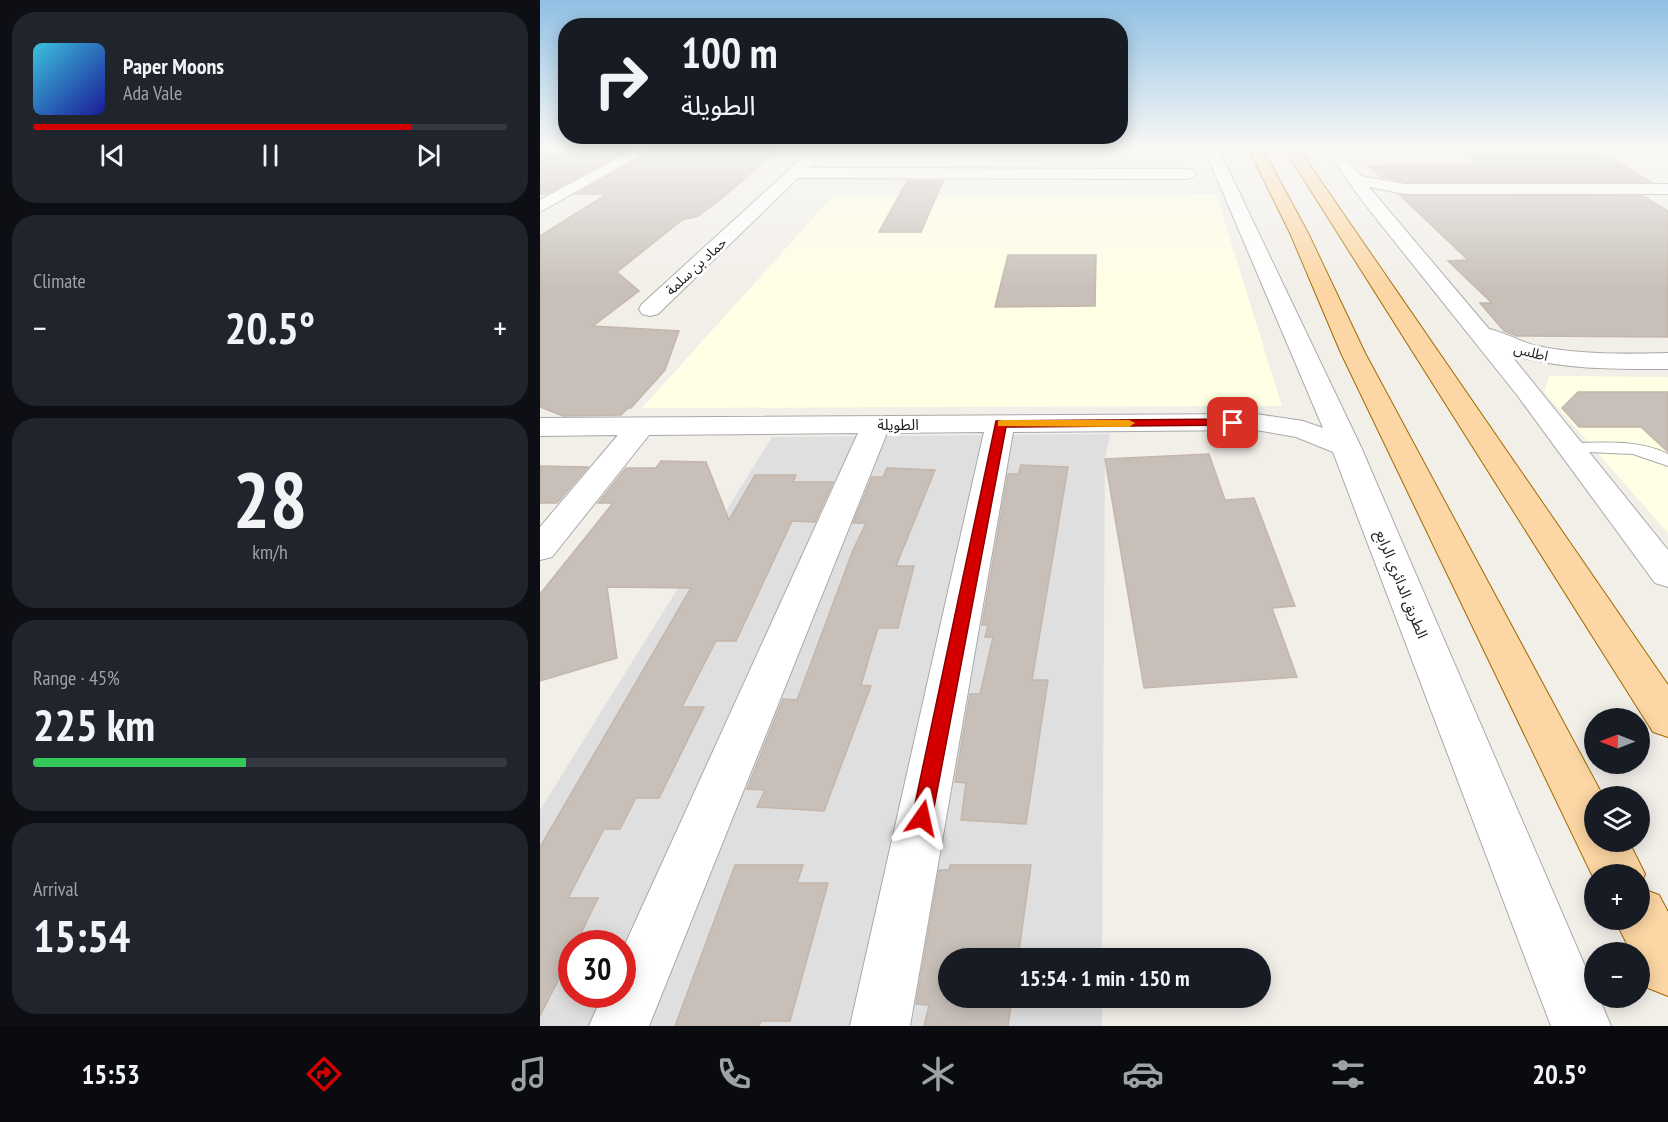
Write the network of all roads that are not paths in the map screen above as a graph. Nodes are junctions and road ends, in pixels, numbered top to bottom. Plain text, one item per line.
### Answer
1 (560, 196) edge
2 (771, 196) edge
3 (1225, 196) edge
4 (1275, 196) edge
5 (1328, 196) edge
6 (1369, 196) edge
7 (540, 207) edge
8 (650, 309) dead end
9 (1483, 335) junction
10 (1582, 361) junction
11 (1668, 361) edge
12 (1526, 389) junction
13 (1324, 395) junction
14 (1256, 423) junction
15 (876, 424) junction
16 (1000, 424) junction
17 (641, 426) junction
18 (540, 427) edge
19 (1346, 447) junction
20 (1570, 448) junction
21 (1668, 461) edge
22 (540, 549) edge
23 (1668, 575) edge
24 (1668, 720) edge
25 (1584, 807) edge
26 (1648, 930) edge
27 (1668, 968) edge
28 (619, 1026) edge
29 (880, 1026) edge
30 (1581, 1026) edge

1 - 7 street
2 - 8 street, حماد بن سلمة
3 - 13 street, الطريق الدائري الرابع
4 - 25 main road
5 - 24 main road
6 - 9 street
9 - 10 street, اطلس
9 - 12 street
10 - 11 street, اطلس
10 - 12 street, اطلس
12 - 20 street
13 - 14 street, الطويلة
13 - 19 street, الطريق الدائري الرابع
14 - 16 street, الطويلة
14 - 19 street, الطويلة
15 - 16 street, الطويلة
15 - 17 street, الطويلة
15 - 28 street
16 - 29 street
17 - 18 street, الطويلة
17 - 22 street
19 - 30 street, الطريق الدائري الرابع
20 - 21 lane
20 - 23 street
26 - 27 main road

